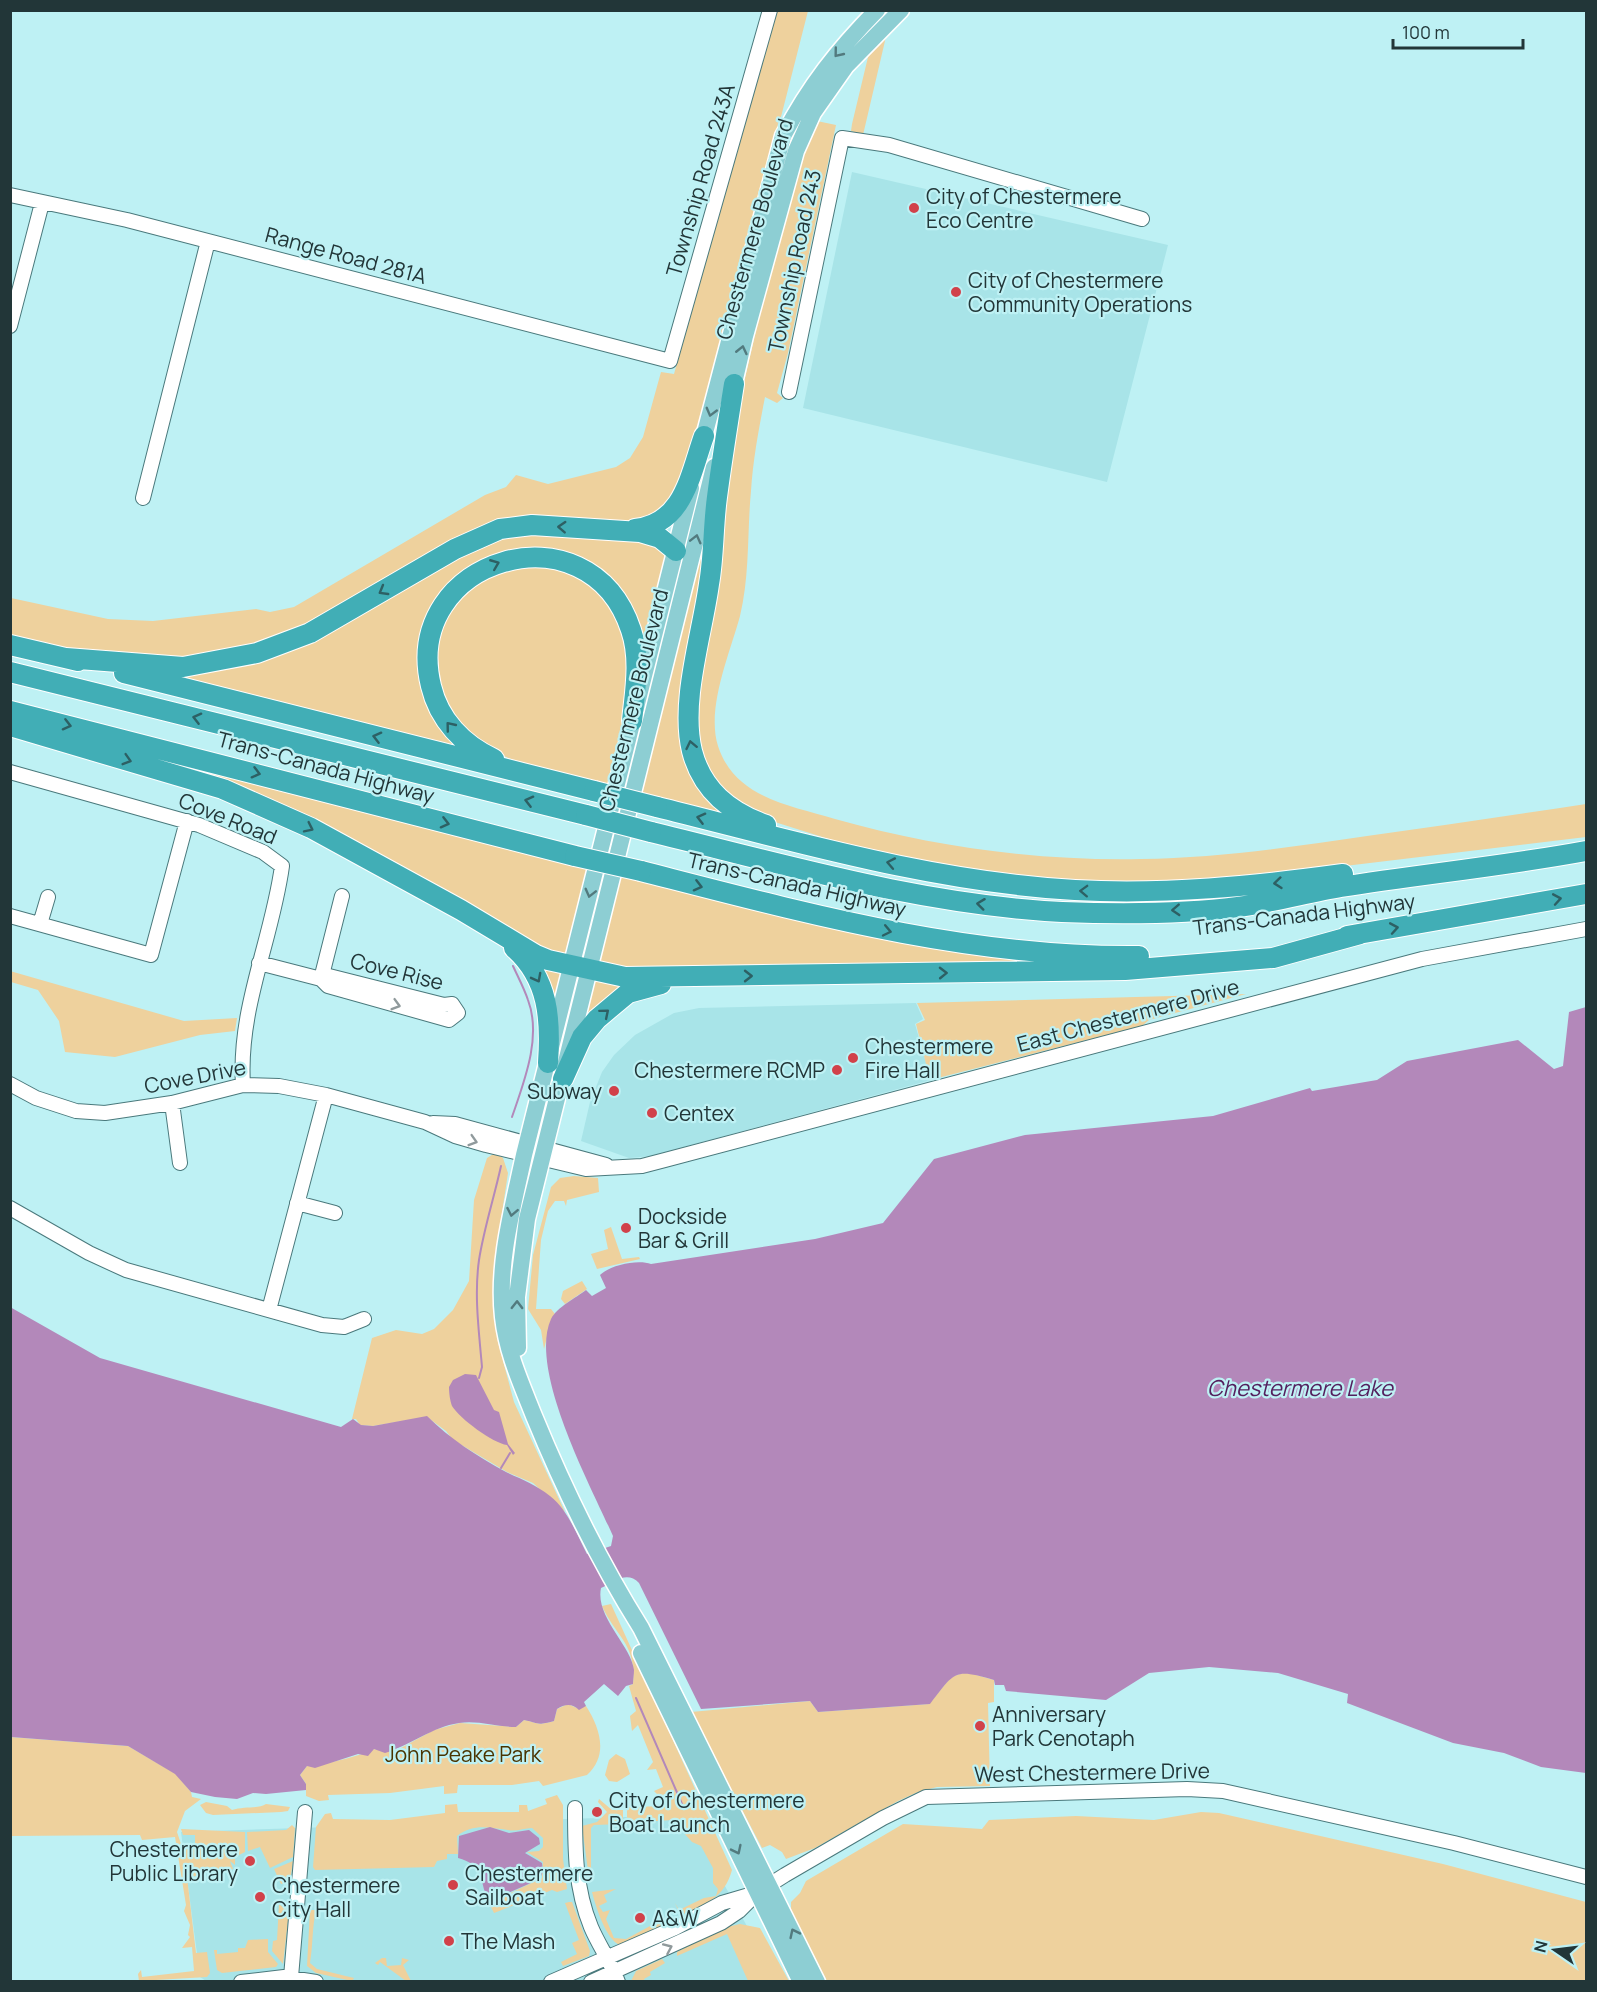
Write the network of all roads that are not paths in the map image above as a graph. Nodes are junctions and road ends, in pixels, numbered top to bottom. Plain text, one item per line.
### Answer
1 (770, 10) edge
2 (877, 10) edge
3 (901, 10) edge
4 (10, 195) edge
5 (42, 203) junction
6 (1142, 219) dead end
7 (208, 241) junction
8 (10, 326) edge
9 (670, 361) joint
10 (734, 384) junction
11 (789, 392) dead end
12 (704, 436) junction
13 (143, 498) dead end
14 (620, 530) junction
15 (675, 551) junction
16 (10, 645) edge
17 (66, 658) junction
18 (10, 672) edge
19 (10, 711) edge
20 (632, 721) junction
21 (10, 726) edge
22 (642, 759) junction
23 (10, 772) edge
24 (535, 777) junction
25 (186, 821) junction
26 (1587, 844) edge
27 (1587, 851) edge
28 (850, 855) junction
29 (1587, 894) edge
30 (342, 896) dead end
31 (48, 897) dead end
32 (10, 916) edge
33 (40, 924) junction
34 (1587, 929) edge
35 (499, 934) junction
36 (1360, 934) junction
37 (259, 963) junction
38 (581, 966) junction
39 (690, 977) junction
40 (321, 979) junction
41 (548, 1063) junction
42 (563, 1079) junction
43 (10, 1084) edge
44 (243, 1085) junction
45 (326, 1095) junction
46 (172, 1103) junction
47 (525, 1149) junction
48 (543, 1154) junction
49 (180, 1163) dead end
50 (297, 1203) junction
51 (10, 1208) edge
52 (335, 1213) dead end
53 (268, 1310) junction
54 (364, 1320) dead end
55 (522, 1384) junction
56 (575, 1808) dead end
57 (305, 1812) dead end
58 (1587, 1877) edge
59 (764, 1888) junction
60 (609, 1958) junction
61 (291, 1977) junction
62 (616, 1977) edge
63 (241, 1982) edge
64 (316, 1982) edge
65 (551, 1982) edge
66 (591, 1982) edge
67 (801, 1982) edge
68 (817, 1982) edge

1 - 9 street, Township Road 243A
2 -> 12 main road, Chestermere Boulevard
10 -> 3 main road, Chestermere Boulevard
4 - 5 street, Range Road 281A
5 - 7 street, Range Road 281A
5 - 8 street
6 - 11 street, Township Road 243
7 - 9 street, Range Road 281A
7 - 13 street
22 -> 10 main road, Chestermere Boulevard
28 -> 10 highway
12 - 14 highway
12 - 15 main road, Chestermere Boulevard
14 - 15 highway
14 -> 17 highway
15 - 20 main road, Chestermere Boulevard
15 - 22 main road
16 - 17 highway
24 -> 17 highway
27 -> 18 highway, Trans-Canada Highway, bridge
19 -> 36 highway, Trans-Canada Highway, bridge
24 -> 20 highway
20 -> 38 main road, Chestermere Boulevard
21 -> 35 highway
22 - 38 main road, Chestermere Boulevard
23 - 25 street, Cove Road
28 -> 24 highway, bridge
25 - 33 street
25 - 37 street, Cove Road
26 -> 28 highway
36 -> 29 highway, Trans-Canada Highway
30 - 40 street
31 - 33 street
32 - 33 street
34 - 48 street, East Chestermere Drive
35 - 38 highway
35 -> 41 highway
39 -> 36 highway
37 - 40 street, Cove Rise
37 - 44 street, Cove Road
38 - 39 highway
38 - 41 main road, Chestermere Boulevard
38 - 42 main road, Chestermere Boulevard
42 -> 39 highway
40 -> 40 street, Cove Rise
41 - 47 main road, Chestermere Boulevard
42 - 48 main road, Chestermere Boulevard
43 - 46 street, Cove Drive
44 - 45 street, Cove Drive
44 - 46 street, Cove Drive
45 - 47 street, Cove Drive
45 - 50 street
46 - 49 street
47 - 48 street, East Chestermere Drive
47 -> 55 main road, Chestermere Boulevard
55 -> 48 main road, Chestermere Boulevard
50 - 52 street
50 - 53 street
51 - 53 street
53 - 54 street
55 - 59 main road, Chestermere Boulevard
56 - 60 street
57 - 61 street
58 - 59 street, West Chestermere Drive
59 - 60 street, West Chestermere Drive
62 -> 59 street, West Chestermere Drive
59 - 67 main road, Chestermere Boulevard
68 -> 59 main road, Chestermere Boulevard
60 - 62 street
60 - 65 street, West Chestermere Drive
61 - 63 street
61 - 64 street
62 - 66 street, West Chestermere Drive

